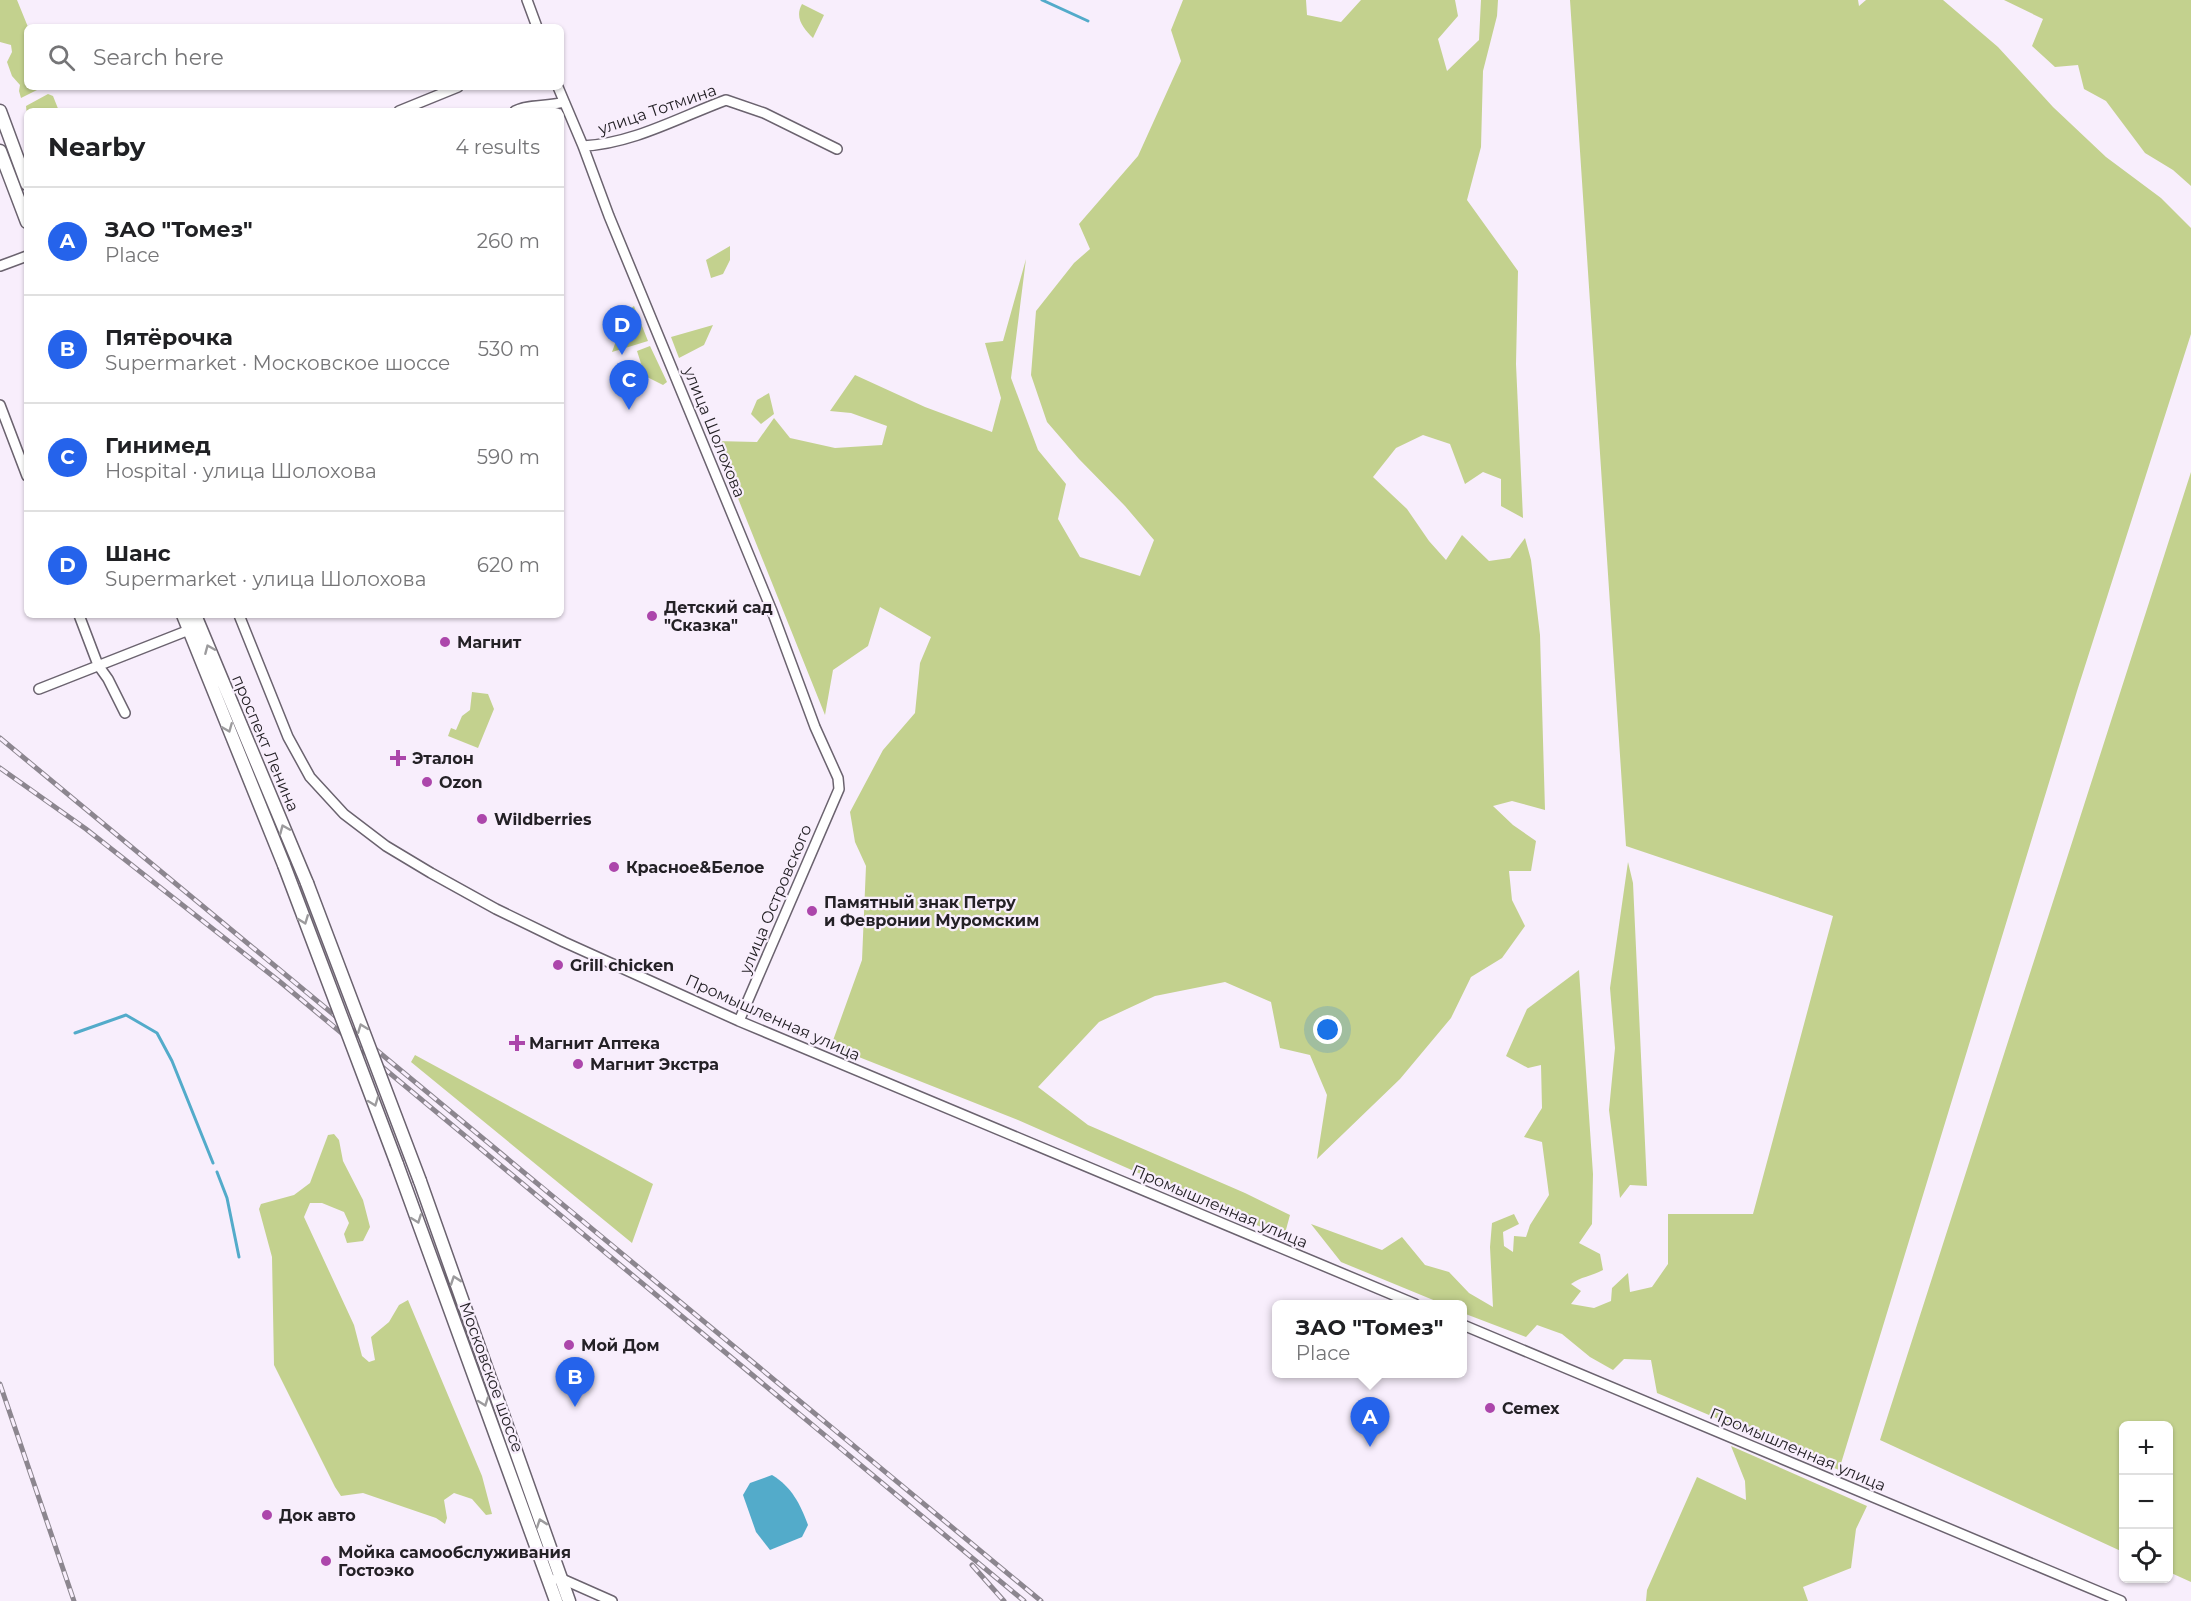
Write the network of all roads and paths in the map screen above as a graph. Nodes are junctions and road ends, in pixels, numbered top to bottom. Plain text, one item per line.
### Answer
1 (527, 0) edge
2 (536, 24) edge
3 (451, 90) edge
4 (559, 90) edge
5 (564, 102) junction
6 (406, 108) edge
7 (520, 108) edge
8 (0, 111) edge
9 (583, 146) junction
10 (837, 149) dead end
11 (0, 152) edge
12 (24, 176) edge
13 (24, 214) edge
14 (24, 257) edge
15 (0, 266) edge
16 (0, 405) edge
17 (24, 468) edge
18 (80, 618) edge
19 (184, 618) edge
20 (196, 618) edge
21 (240, 618) edge
22 (189, 630) junction
23 (98, 665) junction
24 (39, 689) dead end
25 (125, 713) dead end
26 (839, 789) joint
27 (739, 1021) junction
28 (397, 1164) joint
29 (420, 1181) joint
30 (1403, 1300) edge
31 (1467, 1327) edge
32 (554, 1579) junction
33 (556, 1601) edge
34 (569, 1601) edge
35 (612, 1601) edge
36 (2121, 1601) edge

1 - 2 street
3 - 6 street
4 - 5 street, улица Шолохова
5 - 7 street
5 - 9 street, улица Шолохова
8 - 12 main road
9 - 10 street, улица Тотмина
9 - 26 street, улица Шолохова
11 - 13 main road
14 - 15 street
16 - 17 street
18 - 23 street
19 - 22 main road, проспект Ленина
29 -> 20 main road, проспект Ленина, bridge
21 - 27 street, Промышленная улица
22 - 23 street
22 -> 28 main road, проспект Ленина, bridge
23 - 24 street
23 - 25 street
26 - 27 street, улица Островского
27 - 30 street, Промышленная улица
28 -> 32 main road, Московское шоссе
32 -> 29 main road, Московское шоссе
31 - 36 street, Промышленная улица
32 - 33 main road, Московское шоссе
32 - 34 main road, Московское шоссе
32 - 35 street

